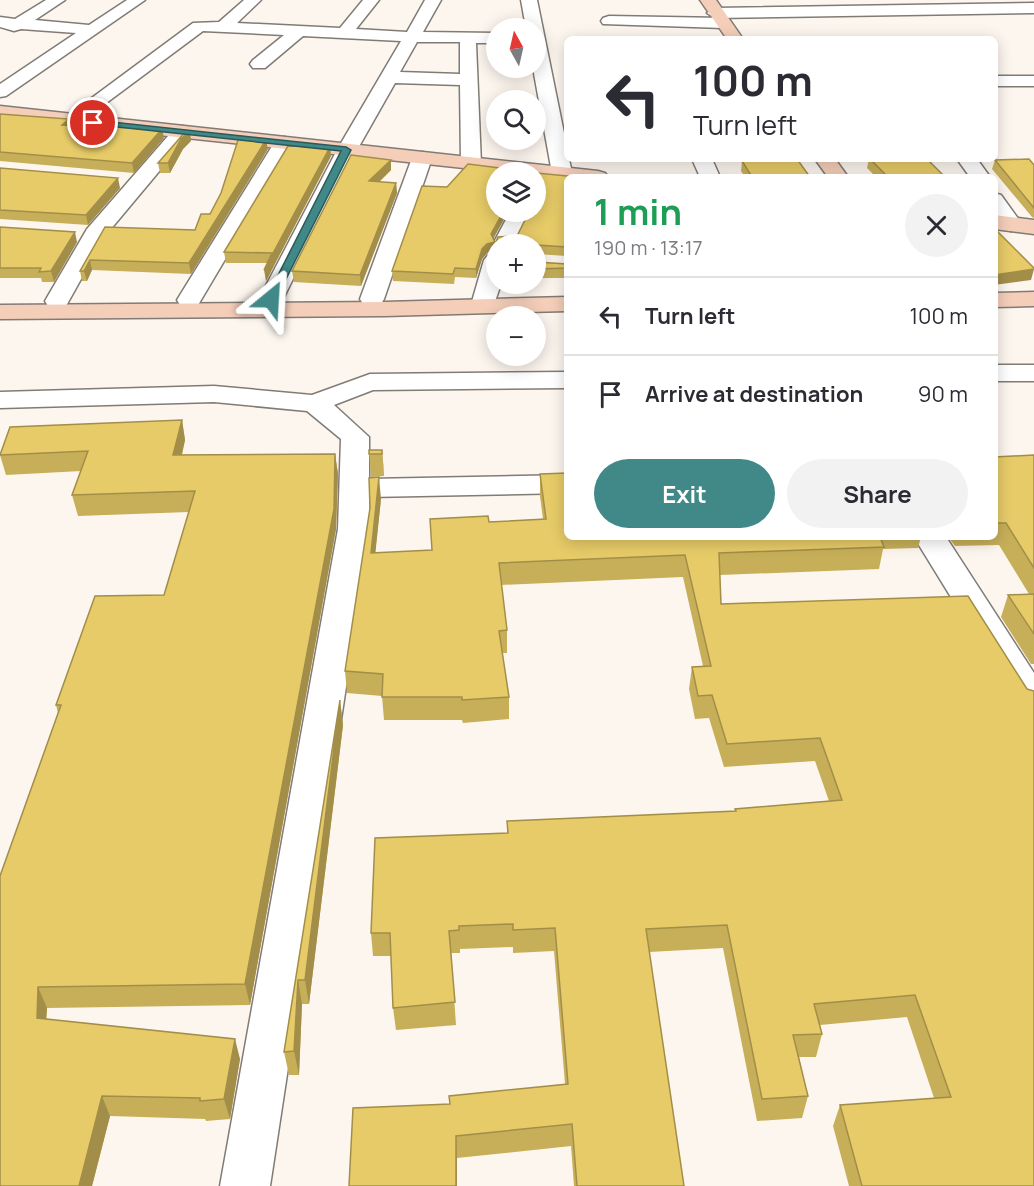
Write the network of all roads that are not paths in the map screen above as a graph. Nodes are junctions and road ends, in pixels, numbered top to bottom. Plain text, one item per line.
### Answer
1 (57, 0) edge
2 (137, 0) edge
3 (253, 0) edge
4 (371, 0) edge
5 (429, 8) edge
6 (1034, 8) edge
7 (531, 9) edge
8 (716, 12) edge
9 (360, 13) junction
10 (381, 14) dead end
11 (403, 15) dead end
12 (446, 16) dead end
13 (640, 16) junction
14 (512, 17) dead end
15 (609, 21) dead end
16 (0, 22) edge
17 (18, 23) junction
18 (223, 27) junction
19 (92, 30) junction
20 (299, 31) junction
21 (344, 34) junction
22 (0, 35) edge
23 (651, 36) edge
24 (733, 36) edge
25 (410, 37) junction
26 (468, 38) junction
27 (486, 38) edge
28 (259, 63) dead end
29 (388, 77) junction
30 (544, 78) edge
31 (469, 80) junction
32 (998, 81) edge
33 (1032, 84) edge
34 (0, 92) edge
35 (0, 112) edge
36 (71, 120) junction
37 (182, 132) junction
38 (284, 143) junction
39 (346, 150) junction
40 (422, 158) junction
41 (471, 164) junction
42 (486, 166) edge
43 (562, 173) junction
44 (546, 174) edge
45 (571, 174) edge
46 (115, 179) edge
47 (138, 181) junction
48 (1003, 223) edge
49 (1034, 227) edge
50 (71, 232) edge
51 (95, 234) junction
52 (486, 294) edge
53 (271, 299) junction
54 (372, 299) junction
55 (1034, 299) edge
56 (189, 300) junction
57 (998, 300) edge
58 (57, 301) junction
59 (0, 302) edge
60 (483, 304) junction
61 (564, 304) edge
62 (0, 312) edge
63 (998, 373) edge
64 (1034, 373) edge
65 (564, 380) edge
66 (0, 400) edge
67 (315, 403) junction
68 (564, 484) edge
69 (354, 488) junction
70 (932, 540) edge
71 (1034, 702) edge
72 (246, 1186) edge

1 - 17 street
2 - 19 street
3 - 18 street
4 - 9 street
5 - 11 street
5 - 12 street
5 - 25 street
6 - 8 street
7 - 14 street
8 - 13 street
8 - 24 main road
9 - 10 street
9 - 21 street
13 - 15 street
13 - 23 street
16 - 17 street
17 - 19 street
17 - 22 street
18 - 20 street
18 - 36 street
19 - 34 street
20 - 21 street
20 - 28 street
21 - 25 street
25 - 26 street
25 - 29 street
26 - 27 street
26 - 31 street
29 - 31 street
29 - 39 street
30 - 43 street
31 - 41 street
32 - 33 street
35 - 36 main road
36 - 37 main road
37 - 38 main road
37 - 47 street
38 - 39 main road
38 - 56 street
39 - 40 main road
39 - 53 street
40 - 41 main road
40 - 54 street
41 - 42 main road
43 - 44 main road
43 - 45 main road
46 - 47 street
47 - 51 street
48 - 49 main road
50 - 51 street
51 - 58 street
52 - 60 street
53 - 54 main road
53 - 56 main road
54 - 60 main road
55 - 57 main road
56 - 58 main road
58 - 59 main road
60 - 61 main road
60 - 62 main road
63 - 64 street
65 - 67 street
66 - 67 street
67 - 69 street
68 - 69 street
69 - 72 street
70 - 71 street

